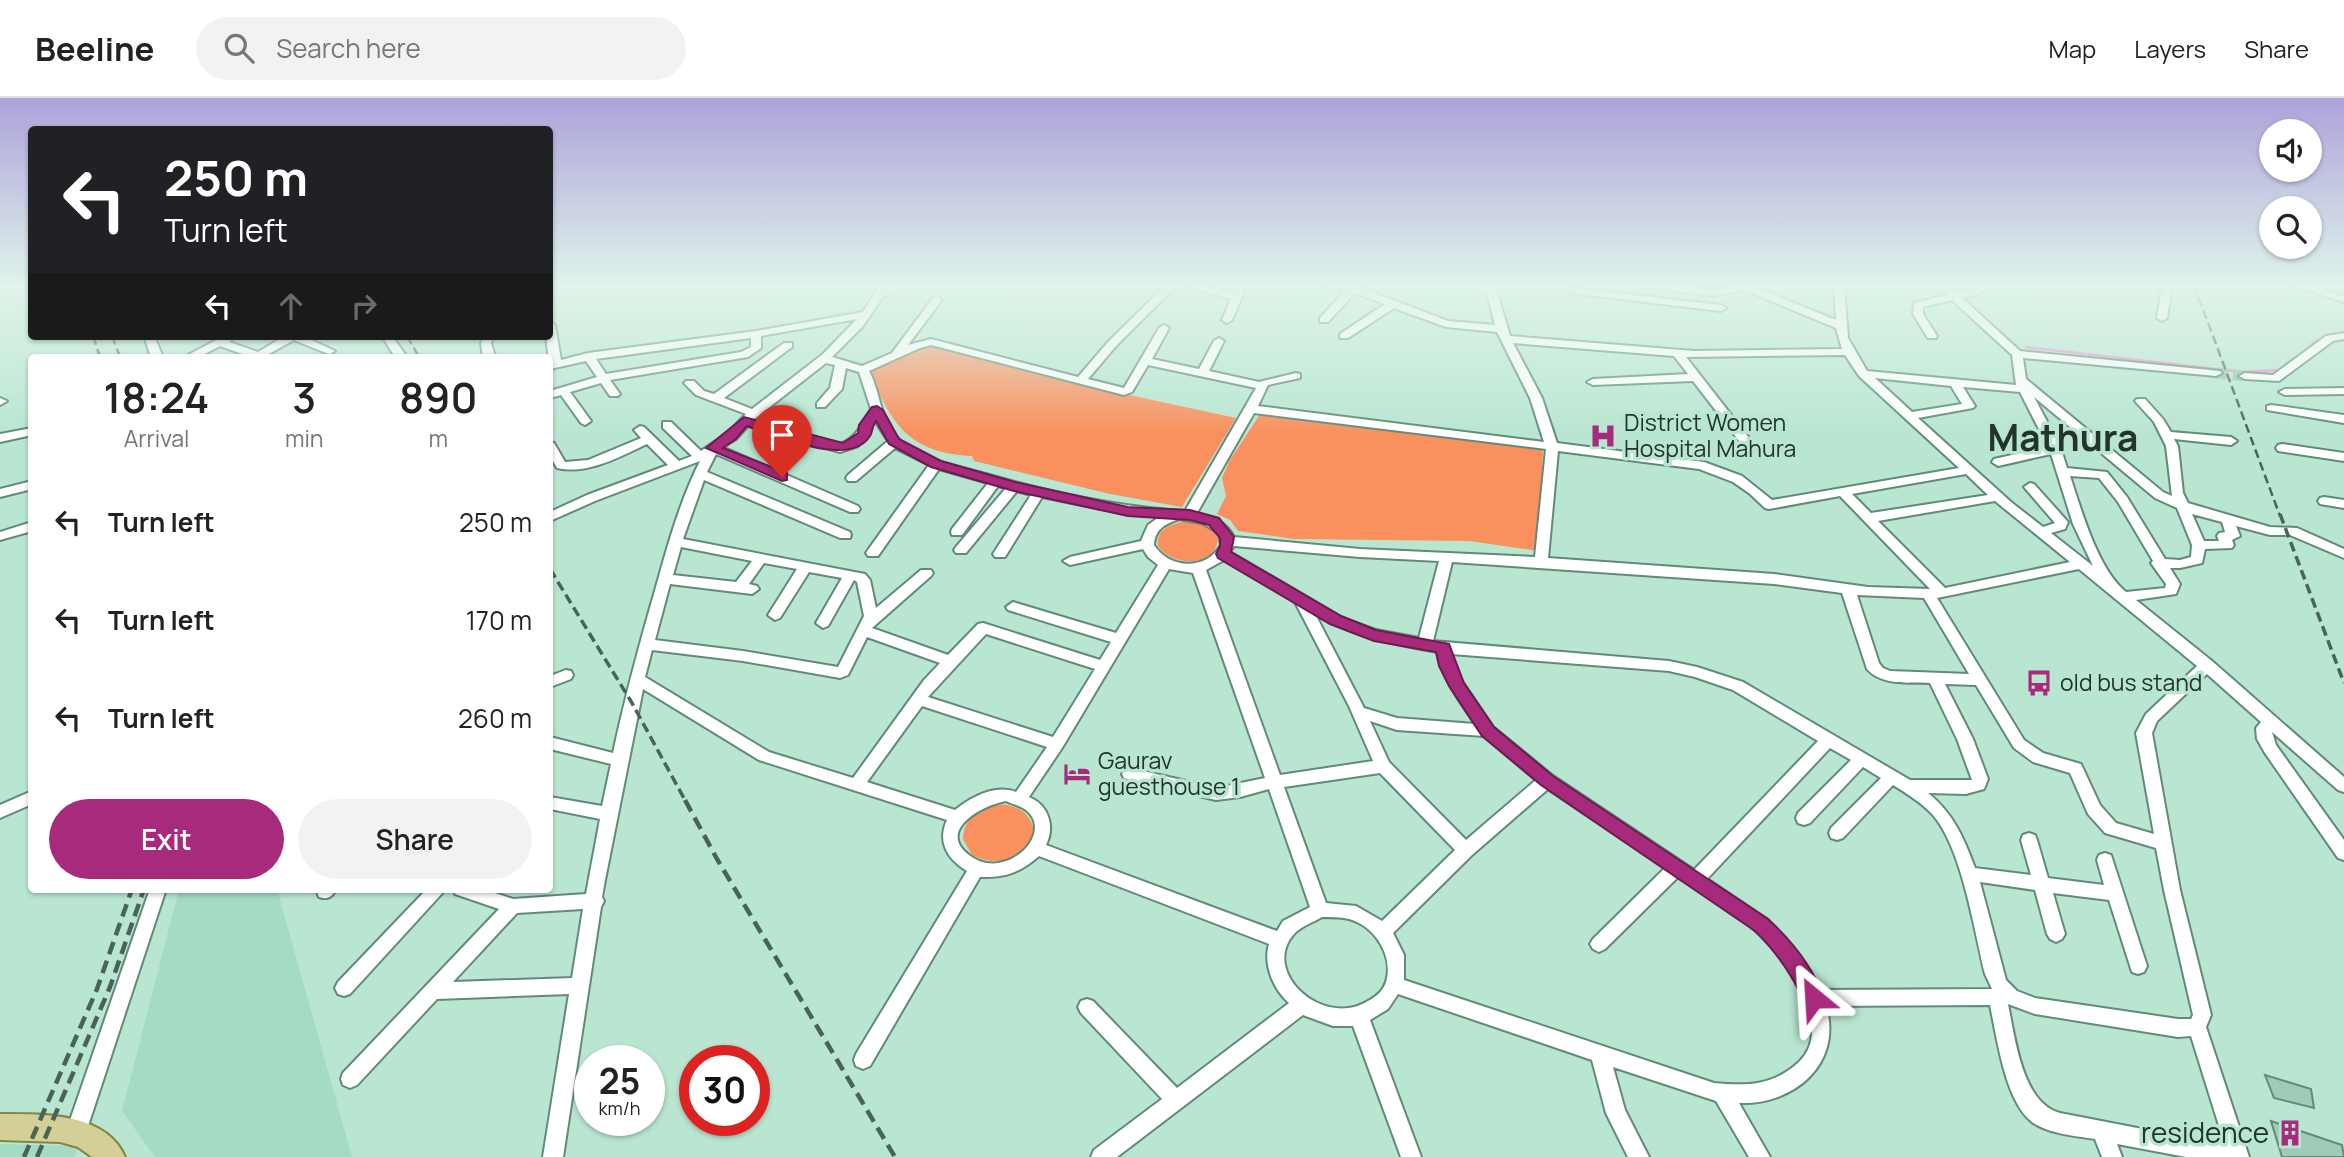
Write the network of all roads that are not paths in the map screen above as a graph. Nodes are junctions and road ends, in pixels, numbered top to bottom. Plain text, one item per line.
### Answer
1 (753, 334) edge
2 (756, 334) edge
3 (848, 334) edge
4 (911, 334) edge
5 (1122, 334) edge
6 (1161, 334) edge
7 (1504, 334) edge
8 (1508, 334) edge
9 (1843, 334) edge
10 (1996, 334) edge
11 (2344, 336) edge
12 (223, 340) edge
13 (287, 340) edge
14 (303, 340) edge
15 (1219, 341) dead end
16 (219, 342) junction
17 (675, 344) junction
18 (788, 345) dead end
19 (330, 351) dead end
20 (1677, 352) junction
21 (1848, 352) junction
22 (196, 354) edge
23 (252, 354) edge
24 (265, 354) edge
25 (2017, 354) junction
26 (588, 356) junction
27 (894, 356) junction
28 (825, 359) junction
29 (1147, 361) junction
30 (841, 364) junction
31 (674, 365) junction
32 (553, 366) edge
33 (863, 370) junction
34 (1202, 373) junction
35 (2216, 373) tunnel mouth
36 (1863, 374) junction
37 (1296, 376) dead end
38 (2245, 376) tunnel mouth
39 (1697, 377) junction
40 (604, 378) junction
41 (1080, 381) junction
42 (1593, 382) dead end
43 (690, 383) dead end
44 (2021, 384) junction
45 (1956, 385) junction
46 (1262, 386) junction
47 (563, 390) junction
48 (2344, 391) edge
49 (2285, 392) dead end
50 (553, 394) edge
51 (614, 394) dead end
52 (715, 399) junction
53 (2141, 401) dead end
54 (821, 405) dead end
55 (2272, 408) dead end
56 (1251, 409) junction
57 (877, 410) junction
58 (1908, 416) junction
59 (749, 417) junction
60 (2341, 419) edge
61 (585, 421) dead end
62 (667, 425) dead end
63 (28, 432) edge
64 (2344, 432) edge
65 (2167, 435) junction
66 (0, 438) edge
67 (1744, 439) dead end
68 (2231, 440) dead end
69 (894, 442) junction
70 (1552, 447) junction
71 (713, 448) junction
72 (2282, 448) dead end
73 (2053, 450) junction
74 (553, 451) edge
75 (700, 457) junction
76 (2344, 457) edge
77 (1998, 462) dead end
78 (936, 464) junction
79 (676, 465) junction
80 (1968, 470) junction
81 (2062, 471) junction
82 (701, 474) junction
83 (852, 478) dead end
84 (995, 482) junction
85 (28, 486) edge
86 (1014, 486) junction
87 (2030, 487) dead end
88 (1039, 492) junction
89 (1843, 492) junction
90 (0, 494) edge
91 (1998, 497) junction
92 (2324, 501) dead end
93 (2344, 504) edge
94 (2182, 506) junction
95 (854, 509) dead end
96 (1128, 512) junction
97 (1184, 515) junction
98 (553, 516) edge
99 (1868, 518) junction
100 (2227, 519) junction
101 (28, 527) edge
102 (957, 532) dead end
103 (2040, 532) junction
104 (845, 535) dead end
105 (0, 536) edge
106 (1147, 541) junction
107 (676, 542) junction
108 (2199, 545) junction
109 (1225, 547) junction
110 (961, 550) dead end
111 (873, 553) dead end
112 (1000, 554) dead end
113 (2344, 554) edge
114 (1447, 556) junction
115 (759, 559) junction
116 (1070, 561) dead end
117 (1541, 562) junction
118 (2158, 563) junction
119 (1165, 564) junction
120 (2081, 564) junction
121 (805, 567) junction
122 (1198, 567) junction
123 (926, 573) dead end
124 (850, 575) junction
125 (665, 579) junction
126 (2109, 586) junction
127 (1848, 589) junction
128 (1935, 594) junction
129 (2122, 597) junction
130 (1300, 599) junction
131 (1013, 607) dead end
132 (775, 615) dead end
133 (823, 623) dead end
134 (865, 627) junction
135 (1118, 639) junction
136 (646, 644) junction
137 (1425, 644) junction
138 (1443, 648) junction
139 (950, 661) junction
140 (2207, 665) junction
141 (1103, 666) junction
142 (566, 675) dead end
143 (1935, 678) junction
144 (638, 679) junction
145 (1979, 680) junction
146 (553, 681) edge
147 (918, 699) junction
148 (1359, 712) junction
149 (2271, 722) junction
150 (1488, 732) junction
151 (1828, 740) junction
152 (553, 744) edge
153 (1057, 744) junction
154 (618, 760) junction
155 (1861, 760) junction
156 (1383, 766) junction
157 (1130, 774) dead end
158 (1891, 777) junction
159 (1547, 780) junction
160 (1274, 782) junction
161 (857, 785) junction
162 (1906, 786) junction
163 (2344, 786) edge
164 (1020, 798) junction
165 (28, 799) edge
166 (553, 804) edge
167 (0, 812) edge
168 (610, 814) junction
169 (957, 817) junction
170 (1804, 818) dead end
171 (1836, 833) dead end
172 (2029, 840) dead end
173 (2164, 844) junction
174 (1038, 849) junction
175 (1466, 850) junction
176 (2344, 853) edge
177 (2105, 860) dead end
178 (977, 868) junction
179 (1676, 868) junction
180 (1969, 874) junction
181 (1695, 880) junction
182 (2043, 884) junction
183 (157, 893) edge
184 (434, 893) edge
185 (473, 893) edge
186 (2115, 894) junction
187 (596, 901) junction
188 (513, 906) junction
189 (1320, 910) junction
190 (1383, 932) junction
191 (2056, 934) dead end
192 (1279, 940) junction
193 (1599, 944) dead end
194 (2138, 966) dead end
195 (1395, 985) junction
196 (582, 986) junction
197 (344, 988) dead end
198 (431, 991) junction
199 (2004, 997) junction
200 (1814, 998) junction
201 (1301, 1005) junction
202 (1087, 1007) dead end
203 (1359, 1016) junction
204 (2197, 1027) junction
205 (1600, 1054) junction
206 (863, 1060) dead end
207 (350, 1079) dead end
208 (1721, 1092) junction
209 (1176, 1100) junction
210 (0, 1126) edge
211 (2102, 1131) junction
212 (76, 1132) junction
213 (111, 1157) edge
214 (553, 1157) edge
215 (1101, 1157) edge
216 (1411, 1157) edge
217 (1639, 1157) edge
218 (1760, 1157) edge
219 (2112, 1157) edge
220 (2238, 1157) edge

1 - 17 street
2 - 31 street
3 - 28 street
4 - 27 street
5 - 41 street
6 - 29 street
7 - 70 street
8 - 20 street
9 - 21 street
10 - 25 street
11 - 38 street
12 - 16 street
13 - 24 street
14 - 19 street
15 - 34 street
16 - 22 street
16 - 23 street
17 - 26 street
17 - 31 street
18 - 52 street
20 - 21 street
20 - 39 street
21 - 36 street
25 - 35 street
25 - 44 street
26 - 32 street
26 - 40 street
27 - 33 street
27 - 41 street
28 - 30 street
28 - 59 street
29 - 34 street
29 - 41 street
30 - 33 street
30 - 54 street
31 - 40 street
33 - 57 street
34 - 46 street
36 - 45 street
36 - 58 street
37 - 46 street
39 - 42 street
39 - 67 street
40 - 47 street
40 - 51 street
43 - 52 street
44 - 45 street
44 - 73 street
44 - 94 street
45 - 58 street
46 - 56 street
47 - 50 street
47 - 61 street
48 - 49 street
52 - 59 street
53 - 65 street
55 - 60 street
56 - 70 street
56 - 97 street
57 - 59 street
57 - 69 street
58 - 80 street
59 - 71 street
60 - 64 street
62 - 75 street
63 - 66 street
65 - 68 street
65 - 94 street
69 - 78 street
69 - 83 street
70 - 89 street
70 - 117 street
71 - 75 street
71 - 82 street
71 - 95 street
72 - 76 street
73 - 77 street
73 - 81 street
74 - 79 street
75 - 79 street
78 - 84 street
78 - 111 street
79 - 98 street
80 - 89 street
80 - 91 street
81 - 118 street
81 - 126 street
82 - 104 street
82 - 107 street
84 - 86 street
84 - 102 street
85 - 90 street
86 - 88 street
86 - 110 street
87 - 103 street
88 - 96 street
88 - 112 street
89 - 99 street
91 - 99 street
91 - 103 street
92 - 93 street
94 - 100 street
94 - 108 street
96 - 97 street
96 - 106 street
97 - 106 street
97 - 109 street
99 - 128 street
100 - 108 street
100 - 113 street
101 - 105 street
103 - 120 street
106 - 116 street
106 - 119 street
107 - 115 street
107 - 125 street
108 - 118 street
109 - 114 street
109 - 122 street
109 - 130 street
114 - 117 street
114 - 137 street
115 - 121 street
115 - 125 street
117 - 127 street
118 - 129 street
119 - 122 street
119 - 135 street
120 - 126 street
120 - 128 street
121 - 124 street
121 - 132 street
122 - 160 street
123 - 134 street
124 - 133 street
124 - 134 street
125 - 136 street
126 - 129 street
127 - 128 street
127 - 143 street
128 - 145 street
129 - 140 street
130 - 137 street
130 - 148 street
131 - 135 street
134 - 136 street
134 - 139 street
135 - 141 street
136 - 144 street
137 - 138 street
138 - 150 street
138 - 151 street
139 - 141 street
139 - 147 street
140 - 149 street
140 - 173 street
141 - 153 street
142 - 146 street
143 - 145 street
143 - 162 street
144 - 154 street
144 - 161 street
145 - 173 street
147 - 153 street
147 - 161 street
148 - 150 street
148 - 156 street
149 - 163 street
149 - 176 street
150 - 159 street
151 - 155 street
151 - 181 street
152 - 154 street
153 - 164 street
154 - 168 street
155 - 158 street
155 - 170 street
156 - 160 street
156 - 175 street
157 - 160 street
158 - 162 street
158 - 171 street
159 - 175 street
159 - 179 street
160 - 189 street
161 - 169 street
162 - 180 street
164 - 169 street
164 - 174 street
165 - 167 street
166 - 168 street
168 - 187 street
169 - 178 street
172 - 182 street
173 - 204 street
174 - 178 street
174 - 192 street
175 - 190 street
177 - 186 street
178 - 206 street
179 - 181 street
179 - 193 street
180 - 182 street
180 - 199 street
181 - 200 street
182 - 186 street
182 - 191 street
183 - 212 street
184 - 197 street
185 - 188 street
186 - 194 street
187 - 188 street
187 - 196 street
188 - 198 street
189 - 190 street
189 - 192 street
190 - 195 street
192 - 201 street
195 - 203 street
195 - 205 street
196 - 198 street
196 - 214 street
198 - 207 street
199 - 200 street
199 - 204 street
199 - 211 street
200 - 208 street
201 - 203 street
201 - 209 street
202 - 209 street
203 - 216 street
204 - 220 street
205 - 208 street
205 - 217 street
208 - 218 street
209 - 215 street
210 - 212 main road
211 - 219 street
211 - 220 street
212 - 213 main road

